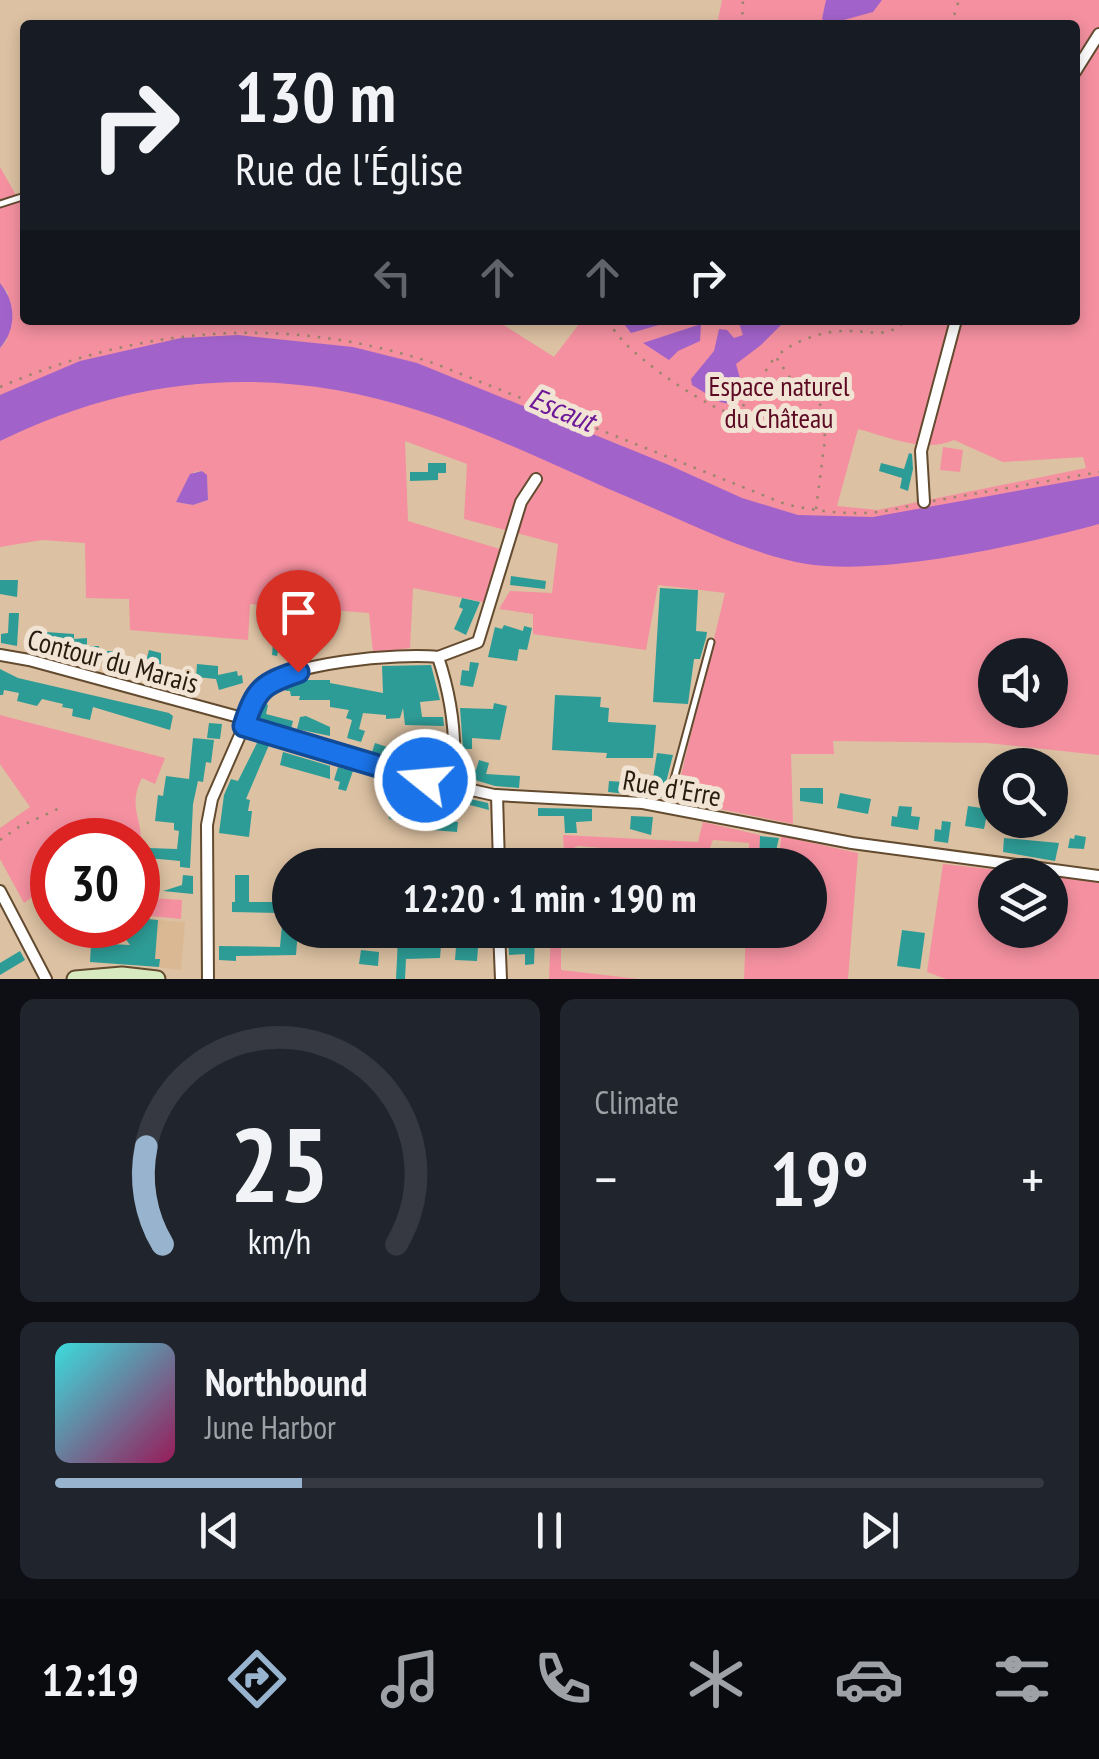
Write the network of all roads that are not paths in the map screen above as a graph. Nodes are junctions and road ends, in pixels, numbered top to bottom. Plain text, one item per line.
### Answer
1 (1099, 34) edge
2 (1080, 64) edge
3 (955, 325) edge
4 (536, 479) dead end
5 (924, 502) road end
6 (711, 642) dead end
7 (0, 655) edge
8 (438, 656) junction
9 (245, 722) junction
10 (452, 785) junction
11 (497, 795) junction
12 (667, 808) junction
13 (499, 848) edge
14 (1099, 876) edge
15 (2, 899) edge
16 (500, 948) edge
17 (46, 979) edge
18 (75, 979) edge
19 (158, 979) edge
20 (208, 979) edge
21 (501, 979) edge

1 - 2 street
3 - 5 street
4 - 8 street
6 - 12 lane
7 - 9 street, Contour du Marais
8 - 9 street
8 - 10 street
9 - 10 street, Rue d'Erre
9 - 20 street
10 - 11 street, Rue d'Erre
11 - 12 street, Rue d'Erre
11 - 13 street
12 - 14 street, Rue d'Erre
15 - 17 street
16 - 21 street
18 - 19 street

